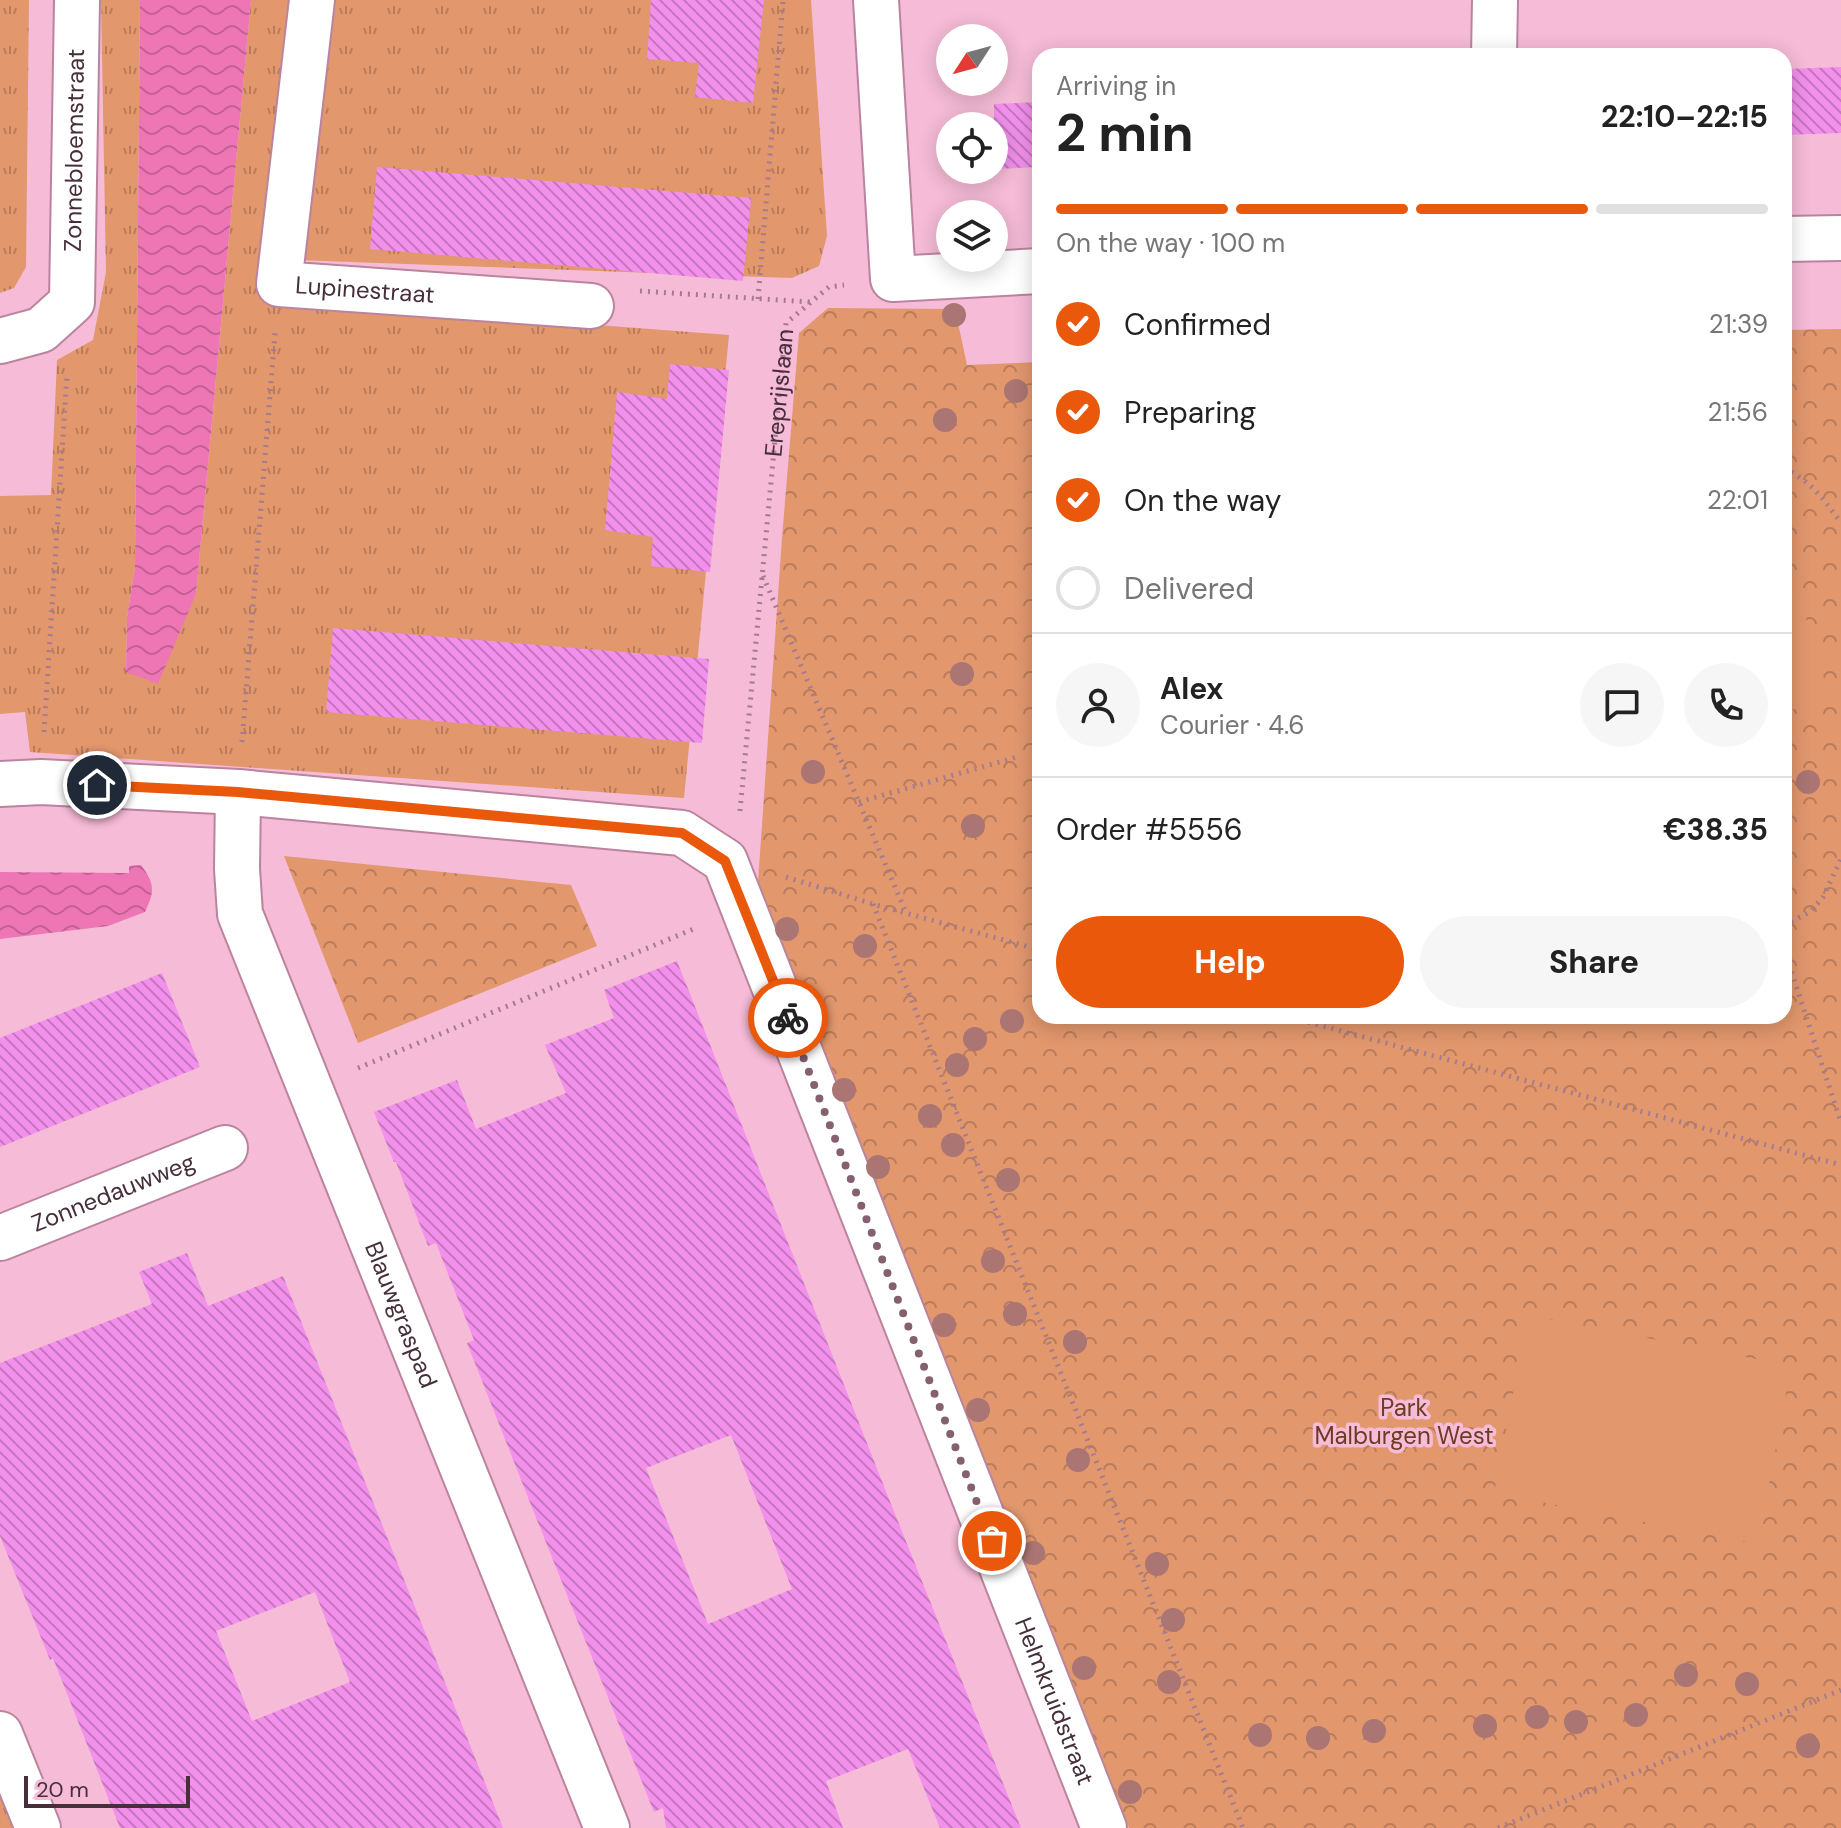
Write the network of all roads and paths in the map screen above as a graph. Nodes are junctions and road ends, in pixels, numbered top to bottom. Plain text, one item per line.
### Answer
1 (77, 0) edge
2 (312, 0) edge
3 (783, 0) edge
4 (876, 0) edge
5 (1495, 0) edge
6 (1494, 48) edge
7 (1841, 238) edge
8 (1792, 239) edge
9 (1032, 271) edge
10 (893, 279) junction
11 (279, 284) junction
12 (758, 299) junction
13 (72, 302) junction
14 (811, 302) junction
15 (591, 306) joint
16 (0, 341) edge
17 (1792, 472) edge
18 (1841, 523) edge
19 (762, 573) junction
20 (1017, 757) dead end
21 (20, 783) edge
22 (238, 792) junction
23 (859, 802) junction
24 (1841, 859) edge
25 (725, 861) junction
26 (873, 904) junction
27 (745, 908) junction
28 (906, 913) junction
29 (1792, 921) edge
30 (1032, 948) edge
31 (1792, 973) edge
32 (1315, 1024) edge
33 (310, 1088) junction
34 (1841, 1123) edge
35 (225, 1148) dead end
36 (1841, 1165) edge
37 (0, 1238) edge
38 (1841, 1690) edge
39 (0, 1734) edge
40 (38, 1828) edge
41 (607, 1828) edge
42 (1104, 1828) edge
43 (1243, 1828) edge
44 (1498, 1828) edge

1 - 13 street, Zonnebloemstraat
2 - 11 street, Lupinestraat
3 - 12 path
4 - 10 street
5 - 6 street
7 - 8 street
9 - 10 street
10 - 14 path, Ereprijslaan
11 - 15 street, Lupinestraat
11 - 22 path
12 - 14 path
12 - 15 path
13 - 16 street
13 - 21 path
14 - 19 path, Ereprijslaan
17 - 18 path
19 - 23 path
19 - 25 path, Ereprijslaan
20 - 23 path
21 - 22 street
22 - 25 street
22 - 33 street, Blauwgraspad
23 - 28 path
24 - 29 path
25 - 26 path
25 - 27 street, Helmkruidstraat
26 - 28 path
26 - 43 path
27 - 33 path
27 - 42 street, Helmkruidstraat
28 - 30 path
31 - 34 path
32 - 36 path
33 - 41 street, Blauwgraspad
35 - 37 street, Zonnedauwweg
38 - 44 path
39 - 40 street

